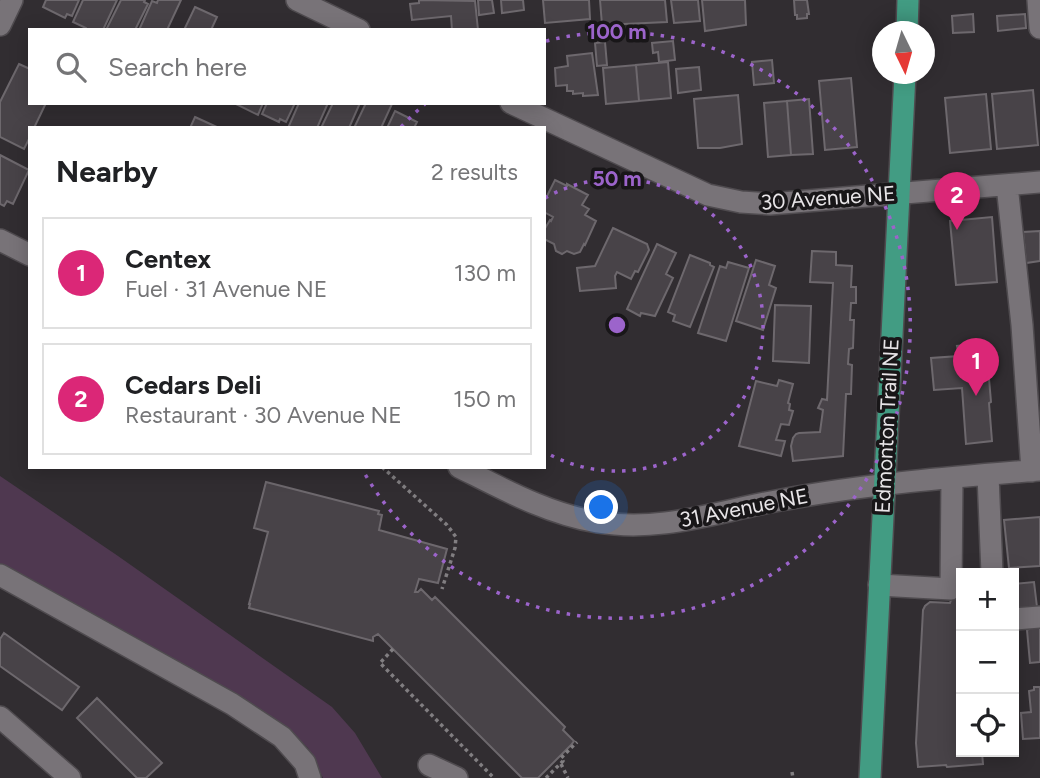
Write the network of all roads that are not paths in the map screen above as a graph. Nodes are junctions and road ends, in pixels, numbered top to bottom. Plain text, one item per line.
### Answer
1 (12, 0) edge
2 (297, 0) edge
3 (908, 0) edge
4 (1038, 0) edge
5 (907, 21) edge
6 (0, 25) edge
7 (355, 28) edge
8 (1040, 28) edge
9 (904, 84) edge
10 (515, 105) edge
11 (1040, 181) edge
12 (1007, 185) junction
13 (899, 193) junction
14 (0, 240) edge
15 (28, 254) edge
16 (1031, 324) edge
17 (463, 469) edge
18 (1036, 470) edge
19 (988, 475) junction
20 (952, 478) junction
21 (884, 485) junction
22 (992, 568) edge
23 (0, 575) edge
24 (879, 585) junction
25 (1040, 617) edge
26 (1019, 619) edge
27 (0, 717) edge
28 (429, 765) dead end
29 (70, 778) edge
30 (310, 778) edge
31 (457, 778) edge
32 (870, 778) edge

1 - 6 street
2 - 7 street
3 - 5 main road
4 - 8 street
9 - 13 main road, Edmonton Trail NE
10 - 13 street, 30 Avenue NE
11 - 12 street, 30 Avenue NE
12 - 13 street, 30 Avenue NE
12 - 16 street
13 - 21 main road, Edmonton Trail NE
14 - 15 street
16 - 18 street
17 - 21 street, 31 Avenue NE
18 - 19 street, 31 Avenue NE
19 - 20 street, 31 Avenue NE
19 - 22 street
20 - 21 street, 31 Avenue NE
20 - 24 street
21 - 24 main road, Edmonton Trail NE
23 - 30 street
24 - 32 main road, Edmonton Trail NE
25 - 26 street
27 - 29 street
28 - 31 street

